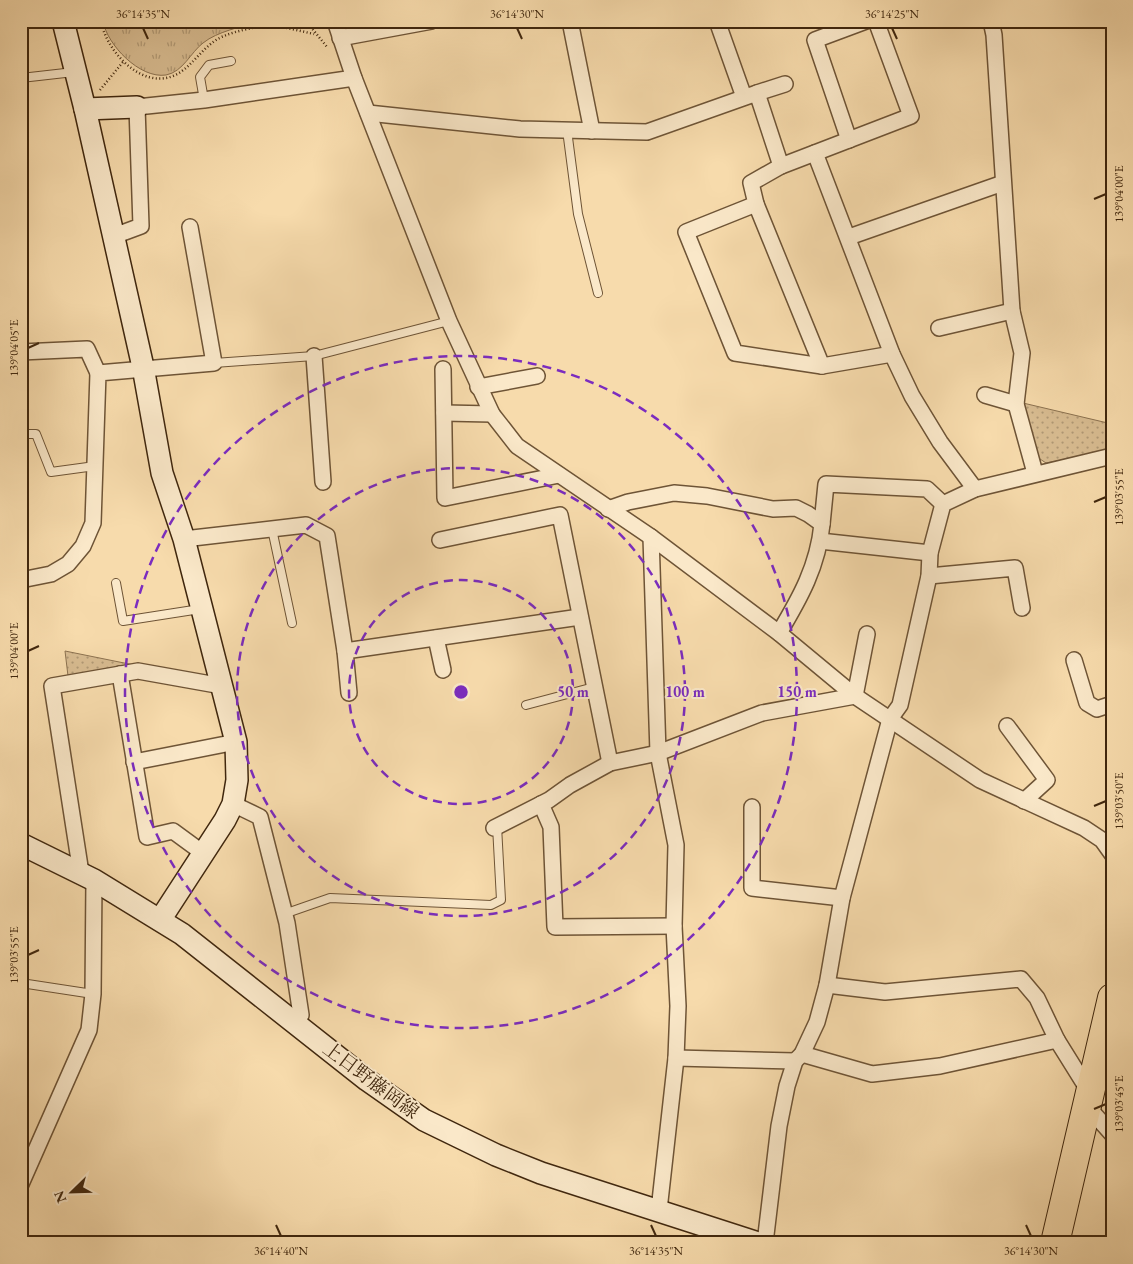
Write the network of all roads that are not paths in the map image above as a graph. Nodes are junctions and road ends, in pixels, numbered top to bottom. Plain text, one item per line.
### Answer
1 (63, 21) edge
2 (334, 21) edge
3 (432, 21) edge
4 (570, 21) edge
5 (717, 21) edge
6 (866, 21) edge
7 (876, 21) edge
8 (991, 21) edge
9 (334, 43) junction
10 (231, 61) dead end
11 (76, 72) junction
12 (21, 78) edge
13 (354, 78) junction
14 (785, 84) dead end
15 (750, 95) junction
16 (204, 100) junction
17 (137, 107) junction
18 (86, 108) junction
19 (368, 113) junction
20 (567, 130) junction
21 (592, 131) junction
22 (849, 140) junction
23 (815, 153) junction
24 (781, 166) junction
25 (1004, 183) junction
26 (756, 204) junction
27 (190, 227) dead end
28 (114, 236) junction
29 (849, 237) junction
30 (598, 293) dead end
31 (1012, 311) junction
32 (449, 321) junction
33 (939, 328) dead end
34 (21, 352) edge
35 (892, 354) junction
36 (314, 356) junction
37 (214, 363) junction
38 (822, 366) junction
39 (143, 367) junction
40 (443, 369) dead end
41 (98, 373) junction
42 (537, 376) dead end
43 (478, 388) junction
44 (985, 395) dead end
45 (1016, 404) junction
46 (444, 413) junction
47 (492, 414) junction
48 (21, 434) edge
49 (1112, 456) edge
50 (95, 466) junction
51 (1035, 474) junction
52 (559, 475) junction
53 (323, 482) dead end
54 (976, 490) junction
55 (943, 504) junction
56 (608, 509) junction
57 (822, 524) junction
58 (272, 529) junction
59 (651, 537) junction
60 (184, 539) junction
61 (440, 540) dead end
62 (820, 540) junction
63 (930, 553) junction
64 (929, 576) junction
65 (21, 580) edge
66 (116, 583) dead end
67 (1022, 608) dead end
68 (202, 609) junction
69 (580, 618) junction
70 (292, 623) dead end
71 (779, 633) junction
72 (867, 634) dead end
73 (436, 638) junction
74 (345, 651) junction
75 (1074, 660) dead end
76 (443, 670) dead end
77 (120, 674) junction
78 (222, 686) junction
79 (594, 687) junction
80 (349, 693) dead end
81 (855, 696) junction
82 (1112, 704) edge
83 (526, 706) dead end
84 (890, 719) junction
85 (1007, 726) dead end
86 (236, 742) junction
87 (658, 753) junction
88 (134, 762) junction
89 (610, 763) junction
90 (1024, 801) junction
91 (233, 804) junction
92 (541, 804) junction
93 (752, 807) dead end
94 (495, 827) joint
95 (21, 844) edge
96 (203, 853) junction
97 (1112, 854) edge
98 (88, 876) junction
99 (842, 898) junction
100 (284, 914) junction
101 (160, 920) junction
102 (674, 926) junction
103 (21, 983) edge
104 (827, 985) junction
105 (93, 994) junction
106 (1112, 998) edge
107 (297, 1023) junction
108 (1057, 1040) junction
109 (798, 1057) junction
110 (676, 1058) junction
111 (1088, 1100) junction
112 (1112, 1134) edge
113 (21, 1184) edge
114 (659, 1210) junction
115 (758, 1243) edge
116 (765, 1243) edge
117 (1055, 1243) edge

1 - 11 street
2 - 9 street
3 - 9 street
4 - 21 street
5 - 15 street
6 - 22 street
7 - 22 street
8 - 25 street
9 - 13 street
10 - 16 lane
11 - 12 lane
11 - 18 street
13 - 16 street
13 - 19 street
14 - 15 street
15 - 21 street
15 - 24 street
16 - 17 street
17 - 18 street
17 - 28 street
18 - 28 street
19 - 20 street
19 - 32 street
20 - 21 street
20 - 30 lane
22 - 23 street
23 - 24 street
23 - 29 street
24 - 26 street
25 - 29 street
25 - 31 street
26 - 38 street
26 - 38 street
27 - 37 street
28 - 39 street
29 - 35 street
31 - 33 street
31 - 45 street
32 - 36 lane
32 - 43 street
34 - 41 street
35 - 38 street
35 - 54 street
36 - 37 lane
36 - 53 street
37 - 39 street
39 - 41 street
39 - 60 street
40 - 46 street
41 - 50 street
42 - 43 street
43 - 47 street
44 - 45 street
45 - 51 street
46 - 47 street
46 - 52 street
47 - 52 street
48 - 50 lane
49 - 51 street
50 - 65 street
51 - 54 street
52 - 56 street
54 - 55 street
55 - 57 street
55 - 63 street
56 - 57 street
56 - 59 street
57 - 62 street
58 - 60 street
58 - 70 lane
58 - 74 street
59 - 71 street
59 - 87 street
60 - 68 street
61 - 69 street
62 - 63 street
62 - 71 street
63 - 64 street
64 - 67 street
64 - 84 street
66 - 68 lane
68 - 78 street
69 - 73 street
69 - 79 street
71 - 81 street
72 - 81 street
73 - 74 street
73 - 76 street
74 - 80 street
75 - 82 street
77 - 78 street
77 - 88 street
77 - 98 street
78 - 86 street
79 - 83 lane
79 - 89 street
81 - 84 street
81 - 87 street
84 - 90 street
84 - 99 street
85 - 90 street
86 - 88 street
86 - 91 street
87 - 89 street
87 - 102 street
88 - 96 street
89 - 92 street
90 - 97 street
91 - 96 street
91 - 100 street
92 - 94 street
92 - 102 street
93 - 99 street
94 - 100 lane
95 - 98 street, 上日野藤岡線
96 - 101 street
98 - 101 street, 上日野藤岡線
98 - 105 street
99 - 104 street
100 - 107 street
101 - 107 street, 上日野藤岡線
102 - 110 street
103 - 105 lane
104 - 108 street
104 - 109 street
105 - 113 street
106 - 111 highway
107 - 114 street, 上日野藤岡線
108 - 109 street
108 - 111 street
109 - 110 street
109 - 116 street
110 - 114 street
111 - 112 street
111 - 117 highway
114 - 115 street, 上日野藤岡線

